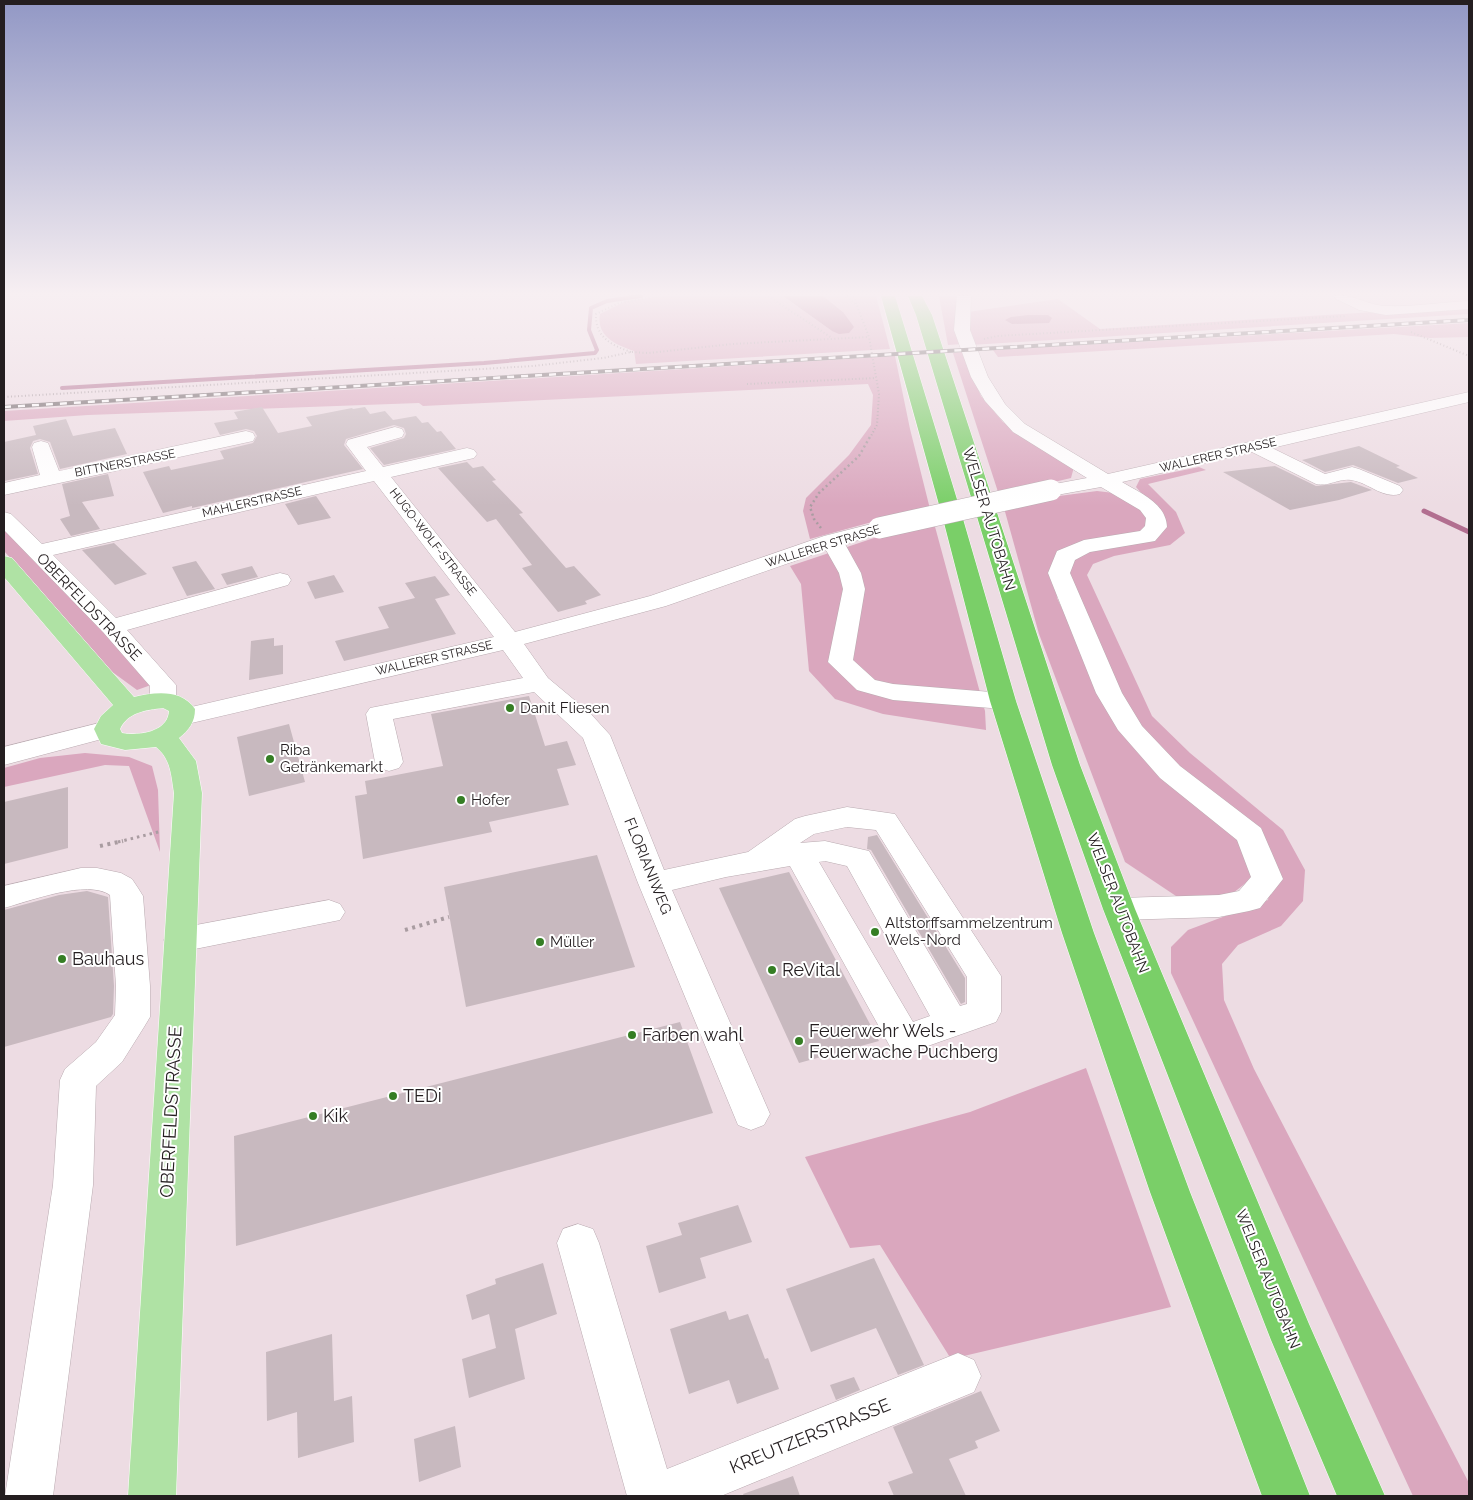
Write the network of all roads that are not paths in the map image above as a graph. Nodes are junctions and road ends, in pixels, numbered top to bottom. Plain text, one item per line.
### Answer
1 (908, 366) edge
2 (940, 366) edge
3 (975, 366) edge
4 (1469, 397) edge
5 (1469, 411) edge
6 (395, 433) dead end
7 (246, 438) dead end
8 (1254, 446) junction
9 (41, 447) dead end
10 (468, 454) dead end
11 (1276, 458) junction
12 (380, 473) junction
13 (51, 478) junction
14 (1106, 480) junction
15 (4, 489) edge
16 (1393, 490) dead end
17 (4, 518) edge
18 (832, 541) junction
19 (37, 552) junction
20 (4, 563) edge
21 (280, 580) dead end
22 (111, 627) junction
23 (509, 641) junction
24 (539, 683) junction
25 (1003, 701) junction
26 (129, 707) junction
27 (173, 709) junction
28 (107, 729) junction
29 (161, 737) junction
30 (4, 756) edge
31 (389, 762) dead end
32 (800, 854) junction
33 (753, 862) junction
34 (654, 883) junction
35 (4, 897) edge
36 (1119, 909) junction
37 (330, 912) dead end
38 (180, 940) junction
39 (952, 1023) junction
40 (751, 1114) dead end
41 (578, 1242) dead end
42 (958, 1376) dead end
43 (30, 1496) edge
44 (152, 1496) edge
45 (651, 1496) edge
46 (662, 1496) edge
47 (1286, 1496) edge
48 (1361, 1496) edge

1 - 25 highway
2 - 36 highway, WELSER AUTOBAHN
3 - 14 street
4 - 8 street, WALLERER STRASSE
5 - 11 street
6 - 12 street, HUGO-WOLF-STRASSE
7 - 13 street, BITTNERSTRASSE
8 - 11 street
8 - 14 street, WALLERER STRASSE
9 - 13 street
10 - 12 street, MAHLERSTRASSE
11 - 16 street
12 - 19 street, MAHLERSTRASSE
12 - 23 street, HUGO-WOLF-STRASSE
13 - 15 street, BITTNERSTRASSE
14 - 18 street, WALLERER STRASSE, bridge
14 - 36 street
17 - 19 street, OBERFELDSTRASSE
18 - 23 street, WALLERER STRASSE
18 - 25 street
19 - 22 street, OBERFELDSTRASSE
20 - 26 main road
21 - 22 street
22 - 27 street, OBERFELDSTRASSE
23 - 24 street, FLORIANIWEG
23 - 27 street, WALLERER STRASSE
24 - 31 street
24 - 34 street, FLORIANIWEG
25 - 47 highway
26 - 27 main road
26 - 28 main road
27 - 29 main road
28 - 29 main road
28 - 30 street
29 - 38 main road, OBERFELDSTRASSE
32 - 33 street
32 - 39 street
32 - 39 street
33 - 34 street
33 - 39 street
34 - 40 street, FLORIANIWEG
35 - 43 street
36 - 48 highway, WELSER AUTOBAHN
37 - 38 street
38 - 44 main road, OBERFELDSTRASSE
41 - 45 street
42 - 46 street, KREUTZERSTRASSE

